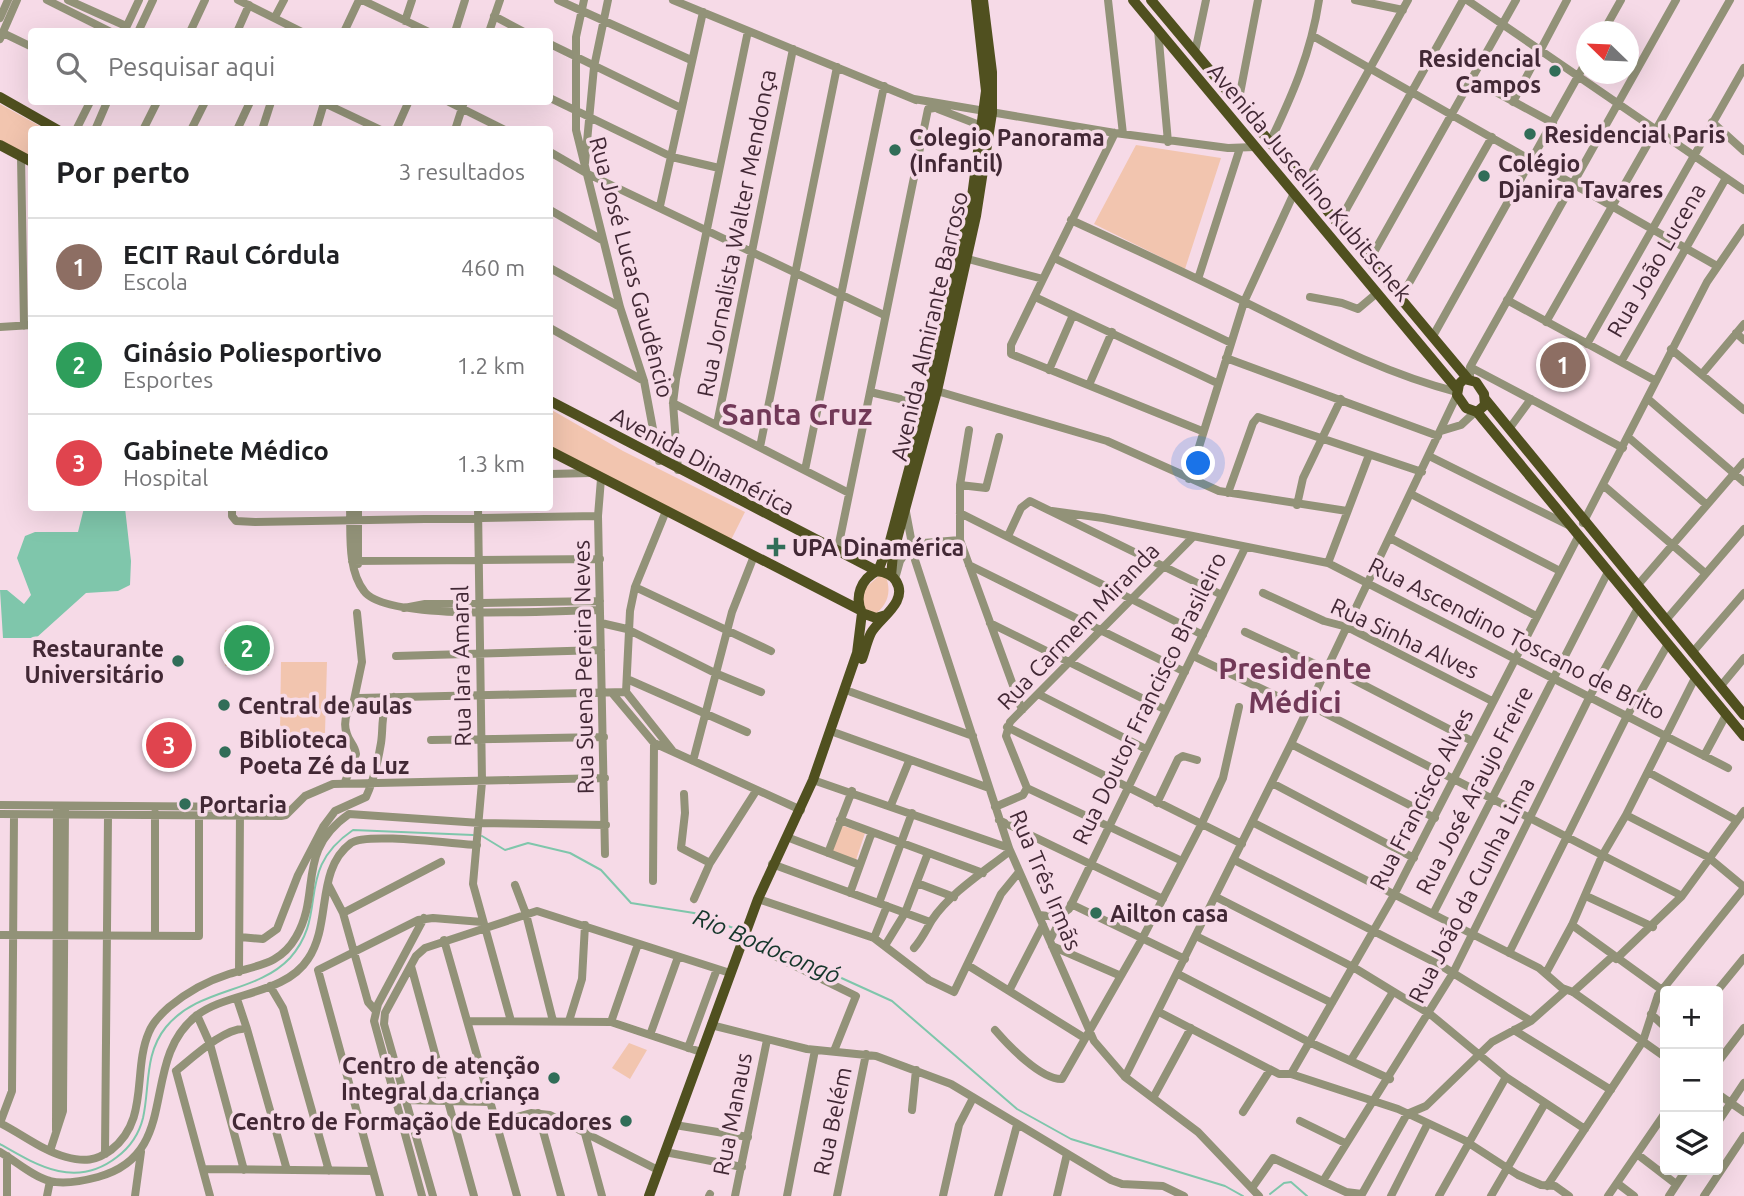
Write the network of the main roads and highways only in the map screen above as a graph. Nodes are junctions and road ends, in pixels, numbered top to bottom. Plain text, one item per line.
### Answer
1 (976, 0) edge
2 (983, 0) edge
3 (1133, 0) edge
4 (1152, 1) edge
5 (1158, 30) junction
6 (0, 97) edge
7 (988, 112) junction
8 (51, 126) edge
9 (0, 145) edge
10 (28, 160) edge
11 (1469, 379) junction
12 (1457, 392) junction
13 (1485, 399) junction
14 (553, 403) edge
15 (1476, 412) junction
16 (553, 452) edge
17 (878, 571) junction
18 (893, 577) junction
19 (861, 612) junction
20 (886, 615) junction
21 (1744, 715) edge
22 (1744, 736) edge
23 (816, 780) junction
24 (773, 867) junction
25 (649, 1196) edge

1 - 7 main road, Avenida Almirante Barroso
2 - 7 main road, Avenida Almirante Barroso
3 - 5 main road, Avenida Juscelino Kubitschek
4 - 5 main road
4 - 11 main road, Avenida Juscelino Kubitschek
5 - 12 main road, Avenida Juscelino Kubitschek
6 - 8 main road
7 - 17 main road, Avenida Almirante Barroso
7 - 18 main road, Avenida Almirante Barroso
9 - 10 main road
11 - 12 main road
11 - 13 main road
12 - 15 main road
13 - 15 main road
13 - 21 main road
14 - 17 main road, Avenida Dinamérica
15 - 22 main road
16 - 19 main road
17 - 18 main road
17 - 19 main road
18 - 20 main road
19 - 20 main road
19 - 23 main road
20 - 23 main road
23 - 24 main road
23 - 24 main road
24 - 25 main road

